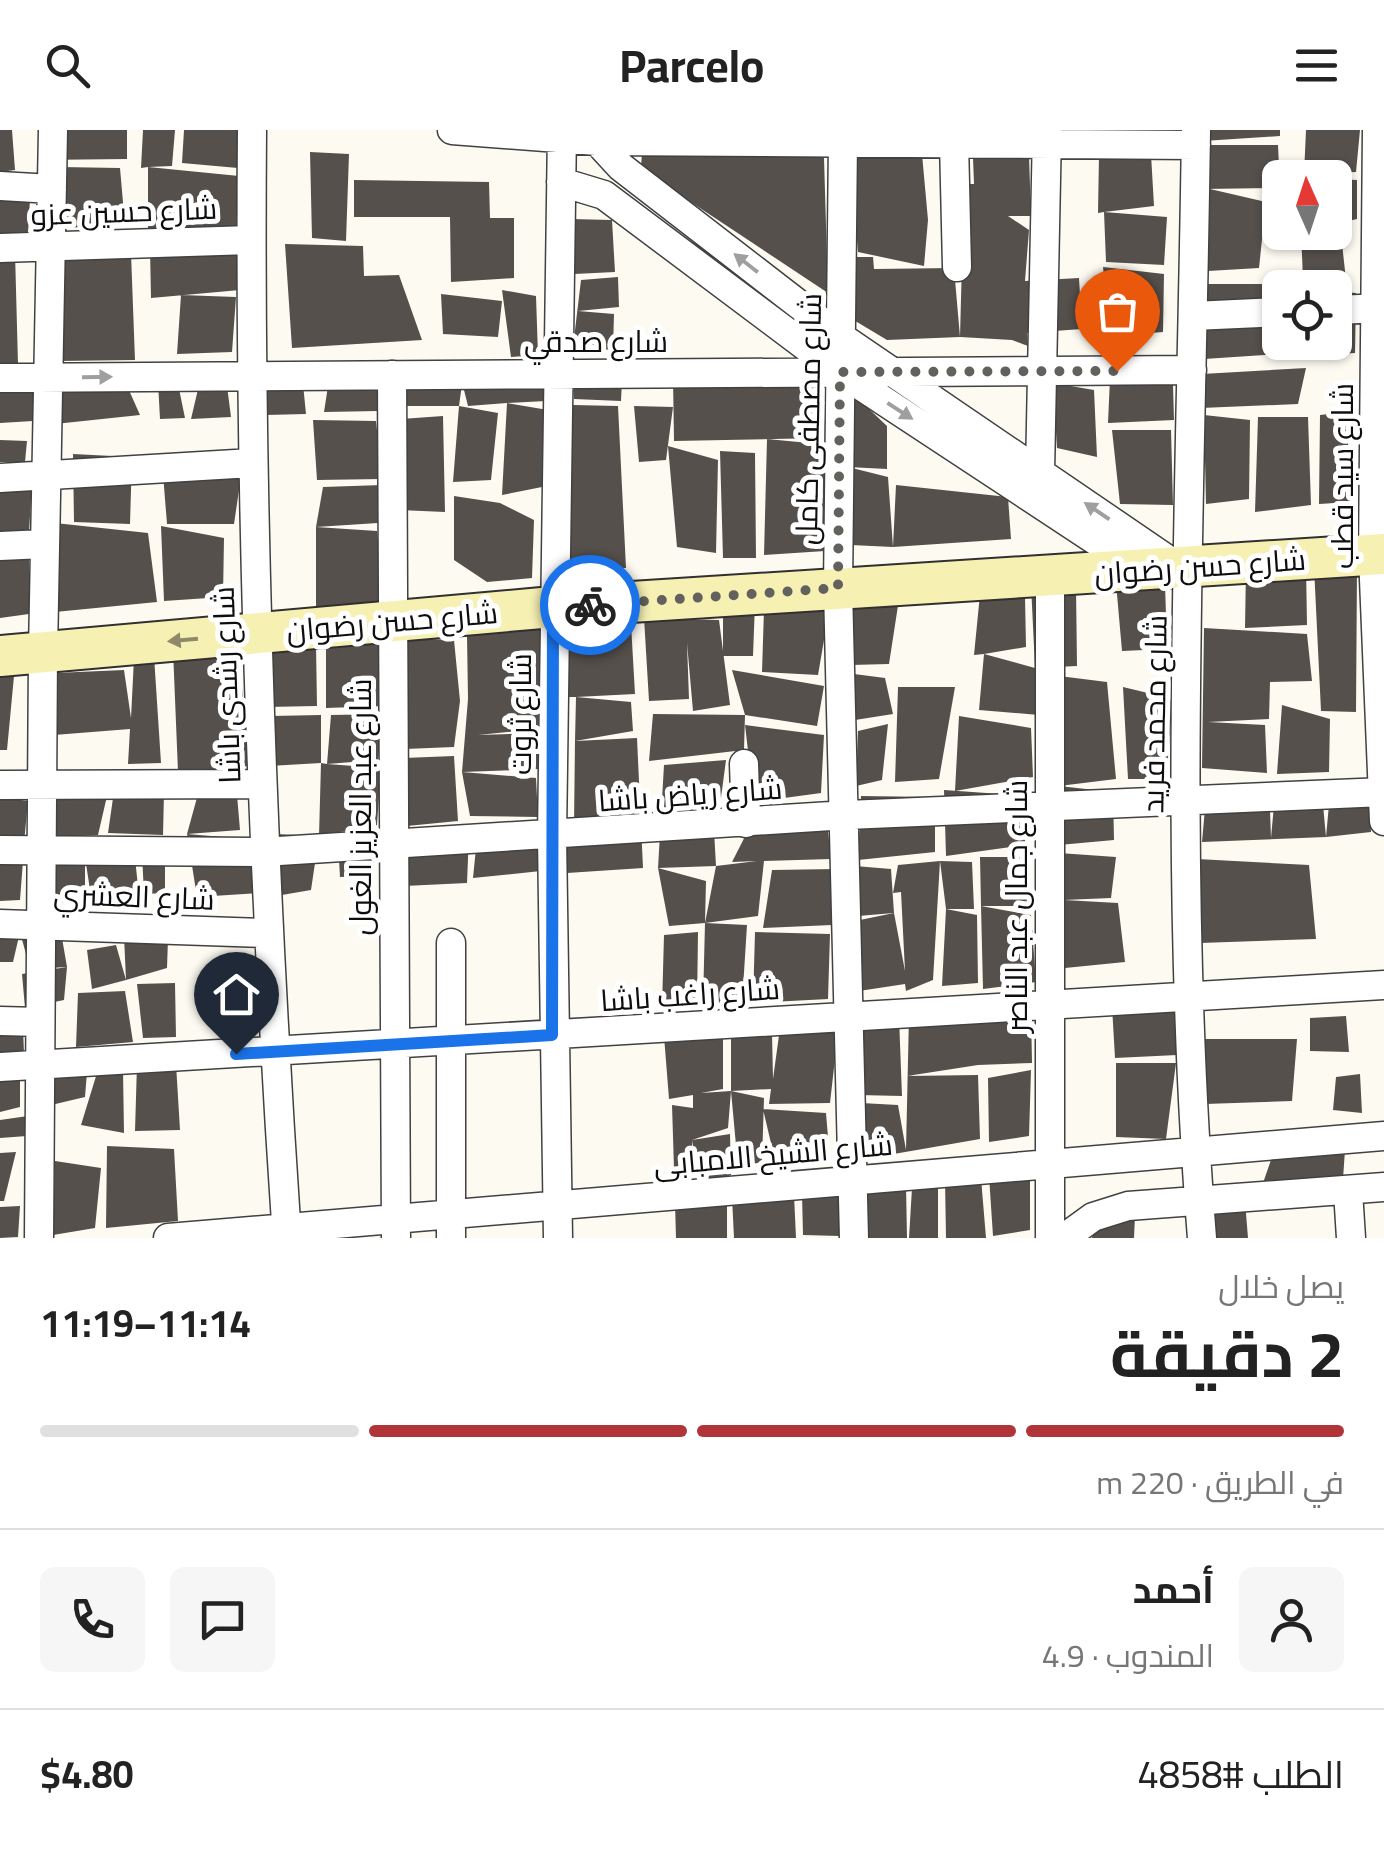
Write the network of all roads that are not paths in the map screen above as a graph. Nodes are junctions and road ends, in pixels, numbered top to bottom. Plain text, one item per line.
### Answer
1 (53, 130) edge
2 (252, 130) edge
3 (1377, 130) edge
4 (464, 131) edge
5 (562, 134) edge
6 (783, 134) edge
7 (1046, 136) edge
8 (1196, 137) edge
9 (935, 138) edge
10 (596, 141) junction
11 (843, 141) junction
12 (621, 167) junction
13 (561, 182) junction
14 (0, 186) edge
15 (52, 190) junction
16 (604, 196) junction
17 (251, 240) junction
18 (51, 247) junction
19 (0, 248) edge
20 (957, 267) dead end
21 (1380, 308) edge
22 (1352, 309) edge
23 (1262, 313) edge
24 (1193, 316) junction
25 (841, 337) junction
26 (1192, 370) junction
27 (1042, 371) junction
28 (840, 372) junction
29 (894, 373) junction
30 (558, 374) junction
31 (392, 375) junction
32 (252, 376) junction
33 (0, 378) edge
34 (48, 378) junction
35 (252, 463) junction
36 (1040, 473) junction
37 (45, 476) junction
38 (0, 478) edge
39 (44, 544) junction
40 (0, 546) edge
41 (1379, 555) edge
42 (1168, 567) junction
43 (1050, 575) junction
44 (838, 588) junction
45 (553, 608) junction
46 (392, 621) junction
47 (257, 634) junction
48 (42, 653) junction
49 (0, 656) edge
50 (744, 764) dead end
51 (41, 784) junction
52 (261, 784) junction
53 (0, 785) edge
54 (1383, 792) edge
55 (1184, 800) junction
56 (1048, 806) junction
57 (847, 815) junction
58 (1384, 821) edge
59 (746, 823) junction
60 (552, 837) junction
61 (393, 846) junction
62 (41, 848) junction
63 (0, 850) edge
64 (264, 852) junction
65 (0, 924) edge
66 (41, 925) junction
67 (266, 932) junction
68 (450, 942) dead end
69 (1384, 984) edge
70 (1188, 996) junction
71 (1048, 1005) junction
72 (850, 1017) junction
73 (0, 1020) edge
74 (40, 1022) junction
75 (552, 1035) junction
76 (451, 1042) junction
77 (394, 1045) junction
78 (274, 1052) junction
79 (40, 1064) junction
80 (0, 1066) edge
81 (1384, 1136) edge
82 (1195, 1152) junction
83 (1049, 1164) junction
84 (852, 1180) junction
85 (1384, 1187) edge
86 (1348, 1191) junction
87 (1199, 1198) junction
88 (557, 1205) junction
89 (451, 1226) edge
90 (396, 1229) edge
91 (286, 1233) edge
92 (38, 1238) edge
93 (168, 1238) edge
94 (558, 1238) edge
95 (854, 1238) edge
96 (1050, 1238) edge
97 (1064, 1238) edge
98 (1202, 1238) edge
99 (1351, 1238) edge

1 - 15 street
2 - 17 street, شارع رشدى باشا
3 - 21 street, شارع سيد قطب
4 - 5 street
5 - 10 street
5 - 13 street, شارع ثروت
6 - 10 street
6 - 11 street
7 - 8 street
7 - 9 street
7 - 27 street
8 - 24 street, شارع محمد فريد
9 - 11 street
9 - 20 street
10 - 12 street
11 - 25 street, شارع مصطفى كامل
12 - 16 street
25 -> 12 street
13 - 16 street
13 - 30 street, شارع ثروت
14 - 15 street
15 - 18 street
16 - 28 street
17 - 18 street, شارع حسين عزو
17 - 32 street, شارع رشدى باشا
18 - 19 street, شارع حسين عزو
18 - 34 street
21 - 22 street
21 - 41 street, شارع سيد قطب
23 - 24 street
24 - 26 street, شارع محمد فريد
25 - 28 street, شارع مصطفى كامل
25 - 29 street
26 - 27 street, شارع صدقي
26 - 42 street, شارع محمد فريد
27 - 29 street, شارع صدقي
27 - 36 street
28 - 29 street, شارع صدقي
28 - 30 street, شارع صدقي
28 -> 42 street
28 - 44 street, شارع مصطفى كامل
29 - 36 street
30 - 31 street, شارع صدقي
30 - 45 street, شارع ثروت
31 - 32 street, شارع صدقي
31 - 46 street, شارع عبد العزيز الغول
34 -> 32 street, شارع صدقي
32 - 35 street, شارع رشدى باشا
33 - 34 street, شارع صدقي
34 - 37 street
35 - 37 street
35 - 47 street, شارع رشدى باشا
42 -> 36 street
37 - 38 street
37 - 39 street
39 - 40 street
39 - 48 street
41 - 42 street, شارع حسن رضوان
41 - 54 street, شارع سيد قطب
42 - 43 street, شارع حسن رضوان
42 - 55 street, شارع محمد فريد
43 - 44 street, شارع حسن رضوان
43 - 56 street, شارع جمال عبد الناصر
44 - 45 street, شارع حسن رضوان
44 - 57 street, شارع مصطفى كامل
45 - 46 street, شارع حسن رضوان
45 - 60 street, شارع ثروت
46 - 47 street, شارع حسن رضوان
46 - 61 street, شارع عبد العزيز الغول
47 -> 48 street, شارع حسن رضوان
47 - 52 street, شارع رشدى باشا
48 - 49 street, شارع حسن رضوان
48 - 51 street
50 - 59 street
51 - 52 street
51 - 53 street
51 - 62 street
52 - 64 street, شارع رشدى باشا
54 - 55 street, شارع رياض باشا
54 - 58 street, شارع سيد قطب
55 - 56 street, شارع رياض باشا
55 - 70 street, شارع محمد فريد
56 - 57 street, شارع رياض باشا
56 - 71 street, شارع جمال عبد الناصر
57 - 59 street, شارع رياض باشا
57 - 72 street, شارع مصطفى كامل
59 - 60 street, شارع رياض باشا
60 - 61 street, شارع رياض باشا
60 - 75 street, شارع ثروت
61 - 64 street, شارع رياض باشا
61 - 77 street, شارع عبد العزيز الغول
62 - 63 street, شارع رياض باشا
62 - 64 street, شارع رياض باشا
62 - 66 street
64 - 67 street, شارع رشدى باشا
65 - 66 street, شارع العشري
66 - 67 street, شارع العشري
66 - 74 street
67 - 78 street, شارع رشدى باشا
68 - 76 street
69 - 70 street, شارع راغب باشا
70 - 71 street, شارع راغب باشا
70 - 82 street, شارع محمد فريد
71 - 72 street, شارع راغب باشا
71 - 83 street, شارع جمال عبد الناصر
72 - 75 street, شارع راغب باشا
72 - 84 street, شارع مصطفى كامل
73 - 74 street
74 - 79 street
75 - 76 street, شارع راغب باشا
75 - 88 street, شارع ثروت
76 - 77 street, شارع راغب باشا
76 - 89 street
77 - 78 street, شارع راغب باشا
77 - 90 street, شارع عبد العزيز الغول
78 - 79 street, شارع راغب باشا
78 - 91 street, شارع رشدى باشا
79 - 80 street, شارع راغب باشا
79 - 92 street
81 - 82 street, شارع الشيخ الامبابى
82 - 83 street, شارع الشيخ الامبابى
82 - 87 street, شارع محمد فريد
83 - 84 street, شارع الشيخ الامبابى
83 - 96 street, شارع جمال عبد الناصر
84 - 88 street, شارع الشيخ الامبابى
84 - 95 street, شارع مصطفى كامل
85 - 86 street
86 - 87 street
86 - 99 street
87 - 97 street
87 - 98 street, شارع محمد فريد
88 - 89 street, شارع الشيخ الامبابى
88 - 94 street, شارع ثروت
89 - 90 street, شارع الشيخ الامبابى
90 - 91 street, شارع الشيخ الامبابى
91 - 93 street, شارع الشيخ الامبابى

